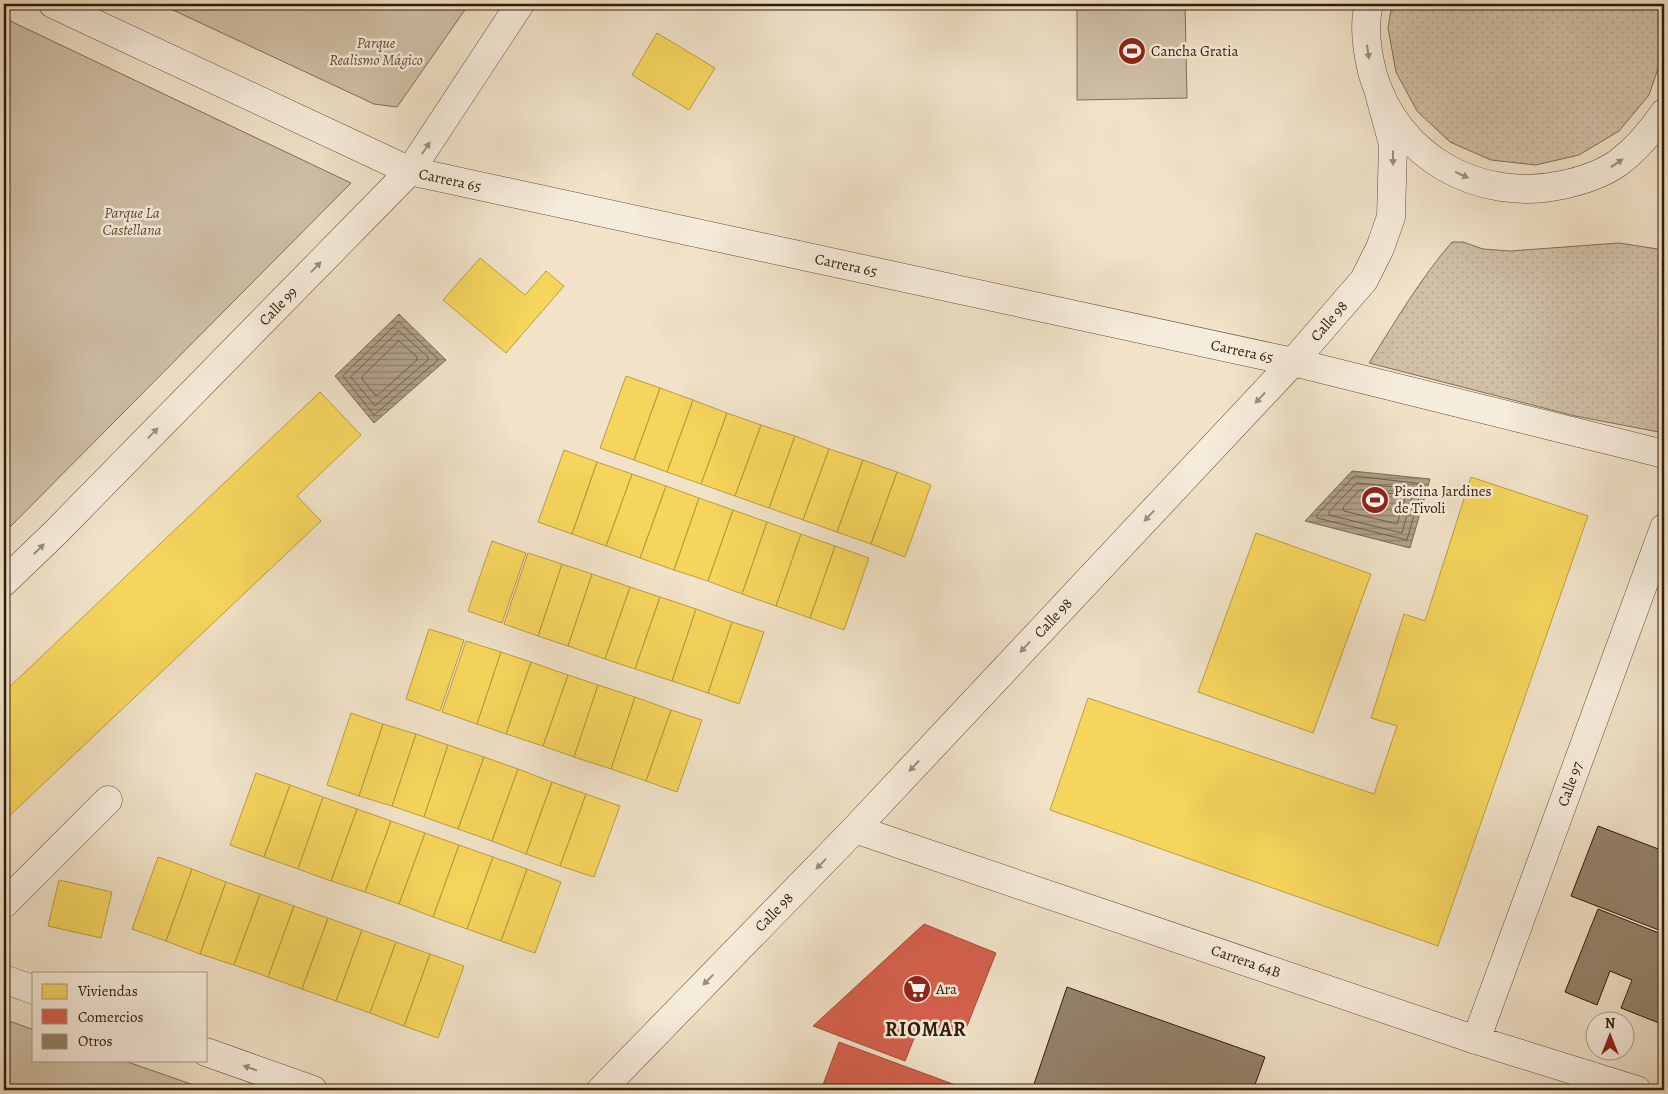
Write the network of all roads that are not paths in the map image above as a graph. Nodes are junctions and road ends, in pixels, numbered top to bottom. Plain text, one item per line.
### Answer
1 (53, 4) edge
2 (520, 4) edge
3 (1365, 7) edge
4 (1379, 93) junction
5 (1664, 113) edge
6 (410, 171) junction
7 (1293, 362) junction
8 (1664, 454) edge
9 (1664, 528) edge
10 (4, 582) edge
11 (108, 800) dead end
12 (855, 829) junction
13 (4, 904) edge
14 (4, 979) edge
15 (32, 989) edge
16 (1476, 1040) junction
17 (208, 1053) edge
18 (313, 1090) edge
19 (601, 1090) edge
20 (1637, 1090) edge

1 - 6 street, Carrera 65
6 -> 2 street, Calle 99
3 -> 4 street
4 -> 5 street
4 -> 7 street, Calle 98
6 - 7 street, Carrera 65
10 -> 6 street, Calle 99
7 - 8 street, Carrera 65
7 -> 12 street, Calle 98
9 - 16 street, Calle 97
11 - 13 street
12 - 16 street, Carrera 64B
12 -> 19 street, Calle 98
14 - 15 street
16 - 20 street, Carrera 64B
18 -> 17 street

